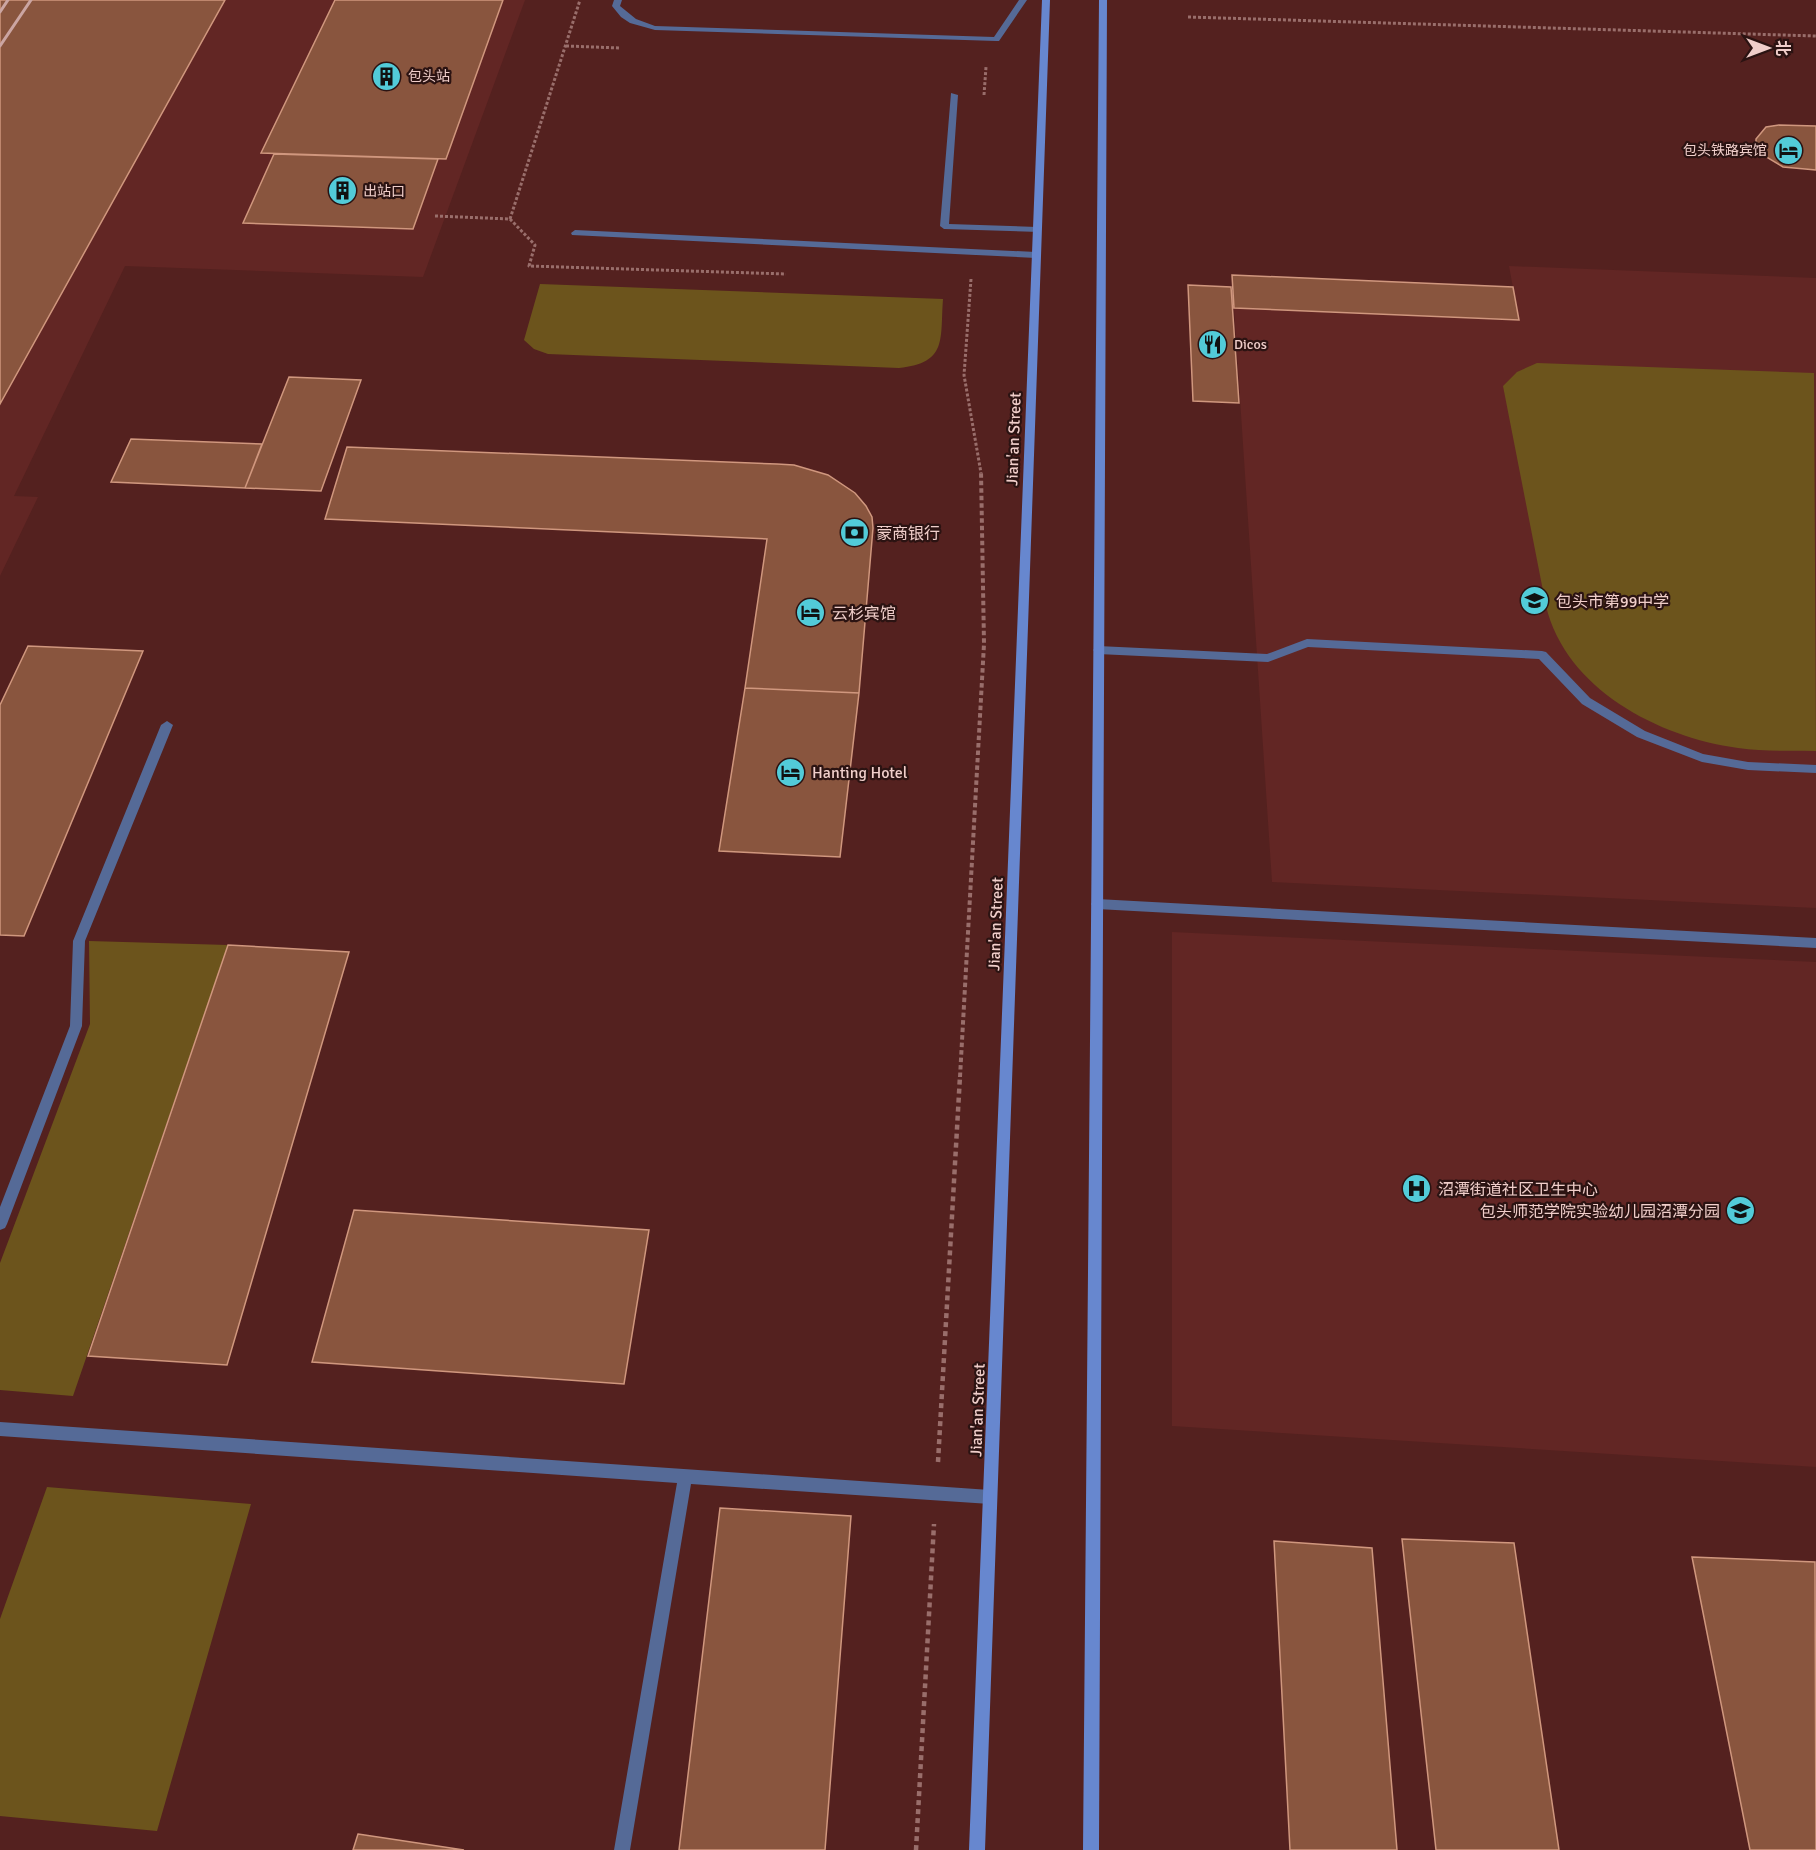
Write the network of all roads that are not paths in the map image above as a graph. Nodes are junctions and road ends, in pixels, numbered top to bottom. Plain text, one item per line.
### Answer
1 (618, 0) edge
2 (1023, 0) edge
3 (1046, 0) edge
4 (1103, 0) edge
5 (954, 95) dead end
6 (1037, 230) junction
7 (576, 233) dead end
8 (1036, 255) junction
9 (1098, 650) junction
10 (167, 725) dead end
11 (1816, 769) edge
12 (1097, 904) junction
13 (1816, 943) edge
14 (0, 1224) edge
15 (0, 1429) edge
16 (685, 1478) junction
17 (990, 1497) junction
18 (622, 1850) edge
19 (977, 1850) edge
20 (1090, 1850) edge

1 - 2 lane
3 - 6 main road, Jian'an Street
4 - 9 main road
5 - 6 lane
6 - 8 main road, Jian'an Street
7 - 8 lane
8 - 17 main road, Jian'an Street
9 - 11 lane
9 - 12 main road
10 - 14 lane
12 - 13 lane
12 - 20 main road
15 - 16 lane
16 - 17 lane
16 - 18 lane
17 - 19 main road, Jian'an Street

